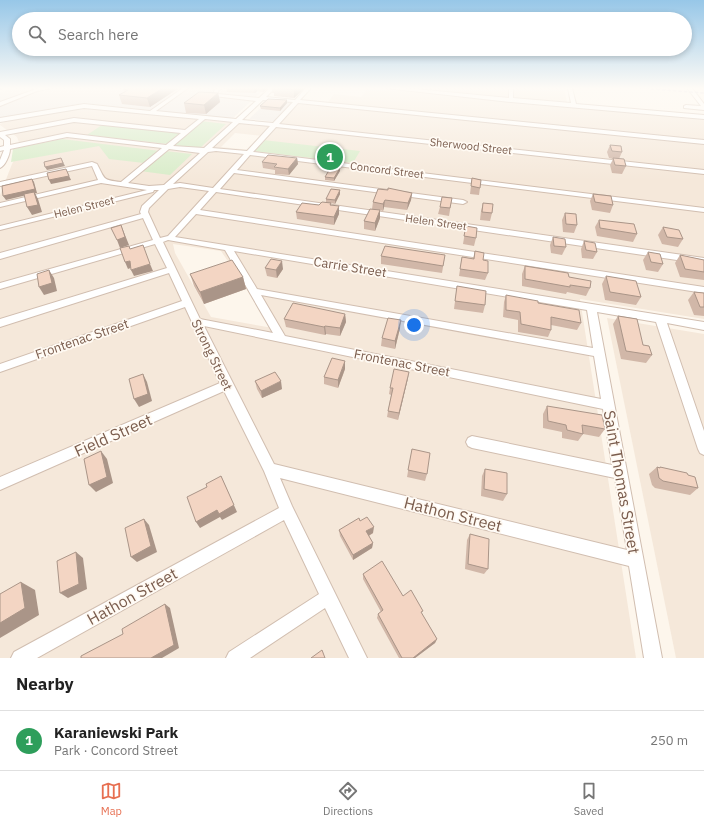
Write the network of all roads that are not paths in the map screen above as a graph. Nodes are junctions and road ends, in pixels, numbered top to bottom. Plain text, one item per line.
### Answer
1 (202, 119) edge
2 (211, 119) edge
3 (241, 119) edge
4 (281, 119) edge
5 (473, 119) edge
6 (238, 121) junction
7 (275, 125) junction
8 (186, 132) junction
9 (0, 134) edge
10 (704, 142) edge
11 (8, 147) junction
12 (168, 147) junction
13 (0, 149) edge
14 (207, 150) junction
15 (249, 153) junction
16 (0, 166) edge
17 (233, 171) junction
18 (704, 172) edge
19 (102, 181) junction
20 (0, 184) edge
21 (123, 184) junction
22 (167, 187) junction
23 (216, 190) junction
24 (463, 202) dead end
25 (0, 205) edge
26 (704, 210) edge
27 (195, 212) junction
28 (146, 215) junction
29 (0, 228) edge
30 (170, 238) junction
31 (158, 240) junction
32 (228, 248) junction
33 (0, 256) edge
34 (704, 261) edge
35 (171, 270) junction
36 (0, 286) edge
37 (704, 290) edge
38 (253, 291) junction
39 (186, 303) junction
40 (591, 307) junction
41 (660, 318) junction
42 (195, 321) junction
43 (0, 322) edge
44 (704, 326) edge
45 (282, 339) junction
46 (599, 353) junction
47 (0, 368) edge
48 (226, 385) junction
49 (608, 405) junction
50 (472, 442) dead end
51 (704, 449) edge
52 (270, 468) junction
53 (621, 473) junction
54 (0, 484) edge
55 (287, 511) junction
56 (636, 560) junction
57 (328, 597) junction
58 (20, 658) edge
59 (236, 658) edge
60 (358, 658) edge
61 (653, 658) edge

1 - 8 street
2 - 6 street, Sherwood Street
3 - 6 street
4 - 7 street
5 - 10 street
6 - 7 street, Sherwood Street
6 - 14 street
7 - 15 street
7 - 18 street, Sherwood Street
8 - 9 street
8 - 12 street
9 - 11 street
11 - 12 street, Concord Street
11 - 13 street, Concord Street
11 - 16 street
12 - 14 street, Concord Street
12 - 21 street
14 - 15 street, Concord Street
14 - 22 street
15 - 17 street
15 - 26 street, Concord Street
17 - 23 street
17 - 24 street
19 - 20 street
19 - 21 street
19 - 25 street
21 - 22 street
22 - 23 street, Helen Street
22 - 28 street
22 - 29 street, Helen Street
23 - 27 street
23 - 34 street, Helen Street
27 - 30 street
27 - 37 street
28 - 31 street, Strong Street
28 - 33 street
30 - 31 street, Carrie Street
30 - 32 street, Carrie Street
31 - 35 street, Strong Street
31 - 36 street, Carrie Street
32 - 38 street
32 - 40 street, Carrie Street
35 - 39 street, Strong Street
35 - 43 street
38 - 45 street
38 - 46 street
39 - 42 street, Strong Street
39 - 47 street, Frontenac Street
40 - 41 street, Carrie Street
40 - 46 street, Saint Thomas Street
41 - 44 street, Carrie Street
41 - 51 street
42 - 45 street, Frontenac Street
42 - 48 street, Strong Street
45 - 49 street, Frontenac Street
46 - 49 street, Saint Thomas Street
48 - 52 street, Strong Street
48 - 54 street, Field Street
49 - 53 street, Saint Thomas Street
50 - 53 street
52 - 55 street, Strong Street
52 - 56 street, Hathon Street
53 - 56 street, Saint Thomas Street
55 - 57 street, Strong Street
55 - 58 street, Hathon Street
56 - 61 street, Saint Thomas Street
57 - 59 street
57 - 60 street, Strong Street

